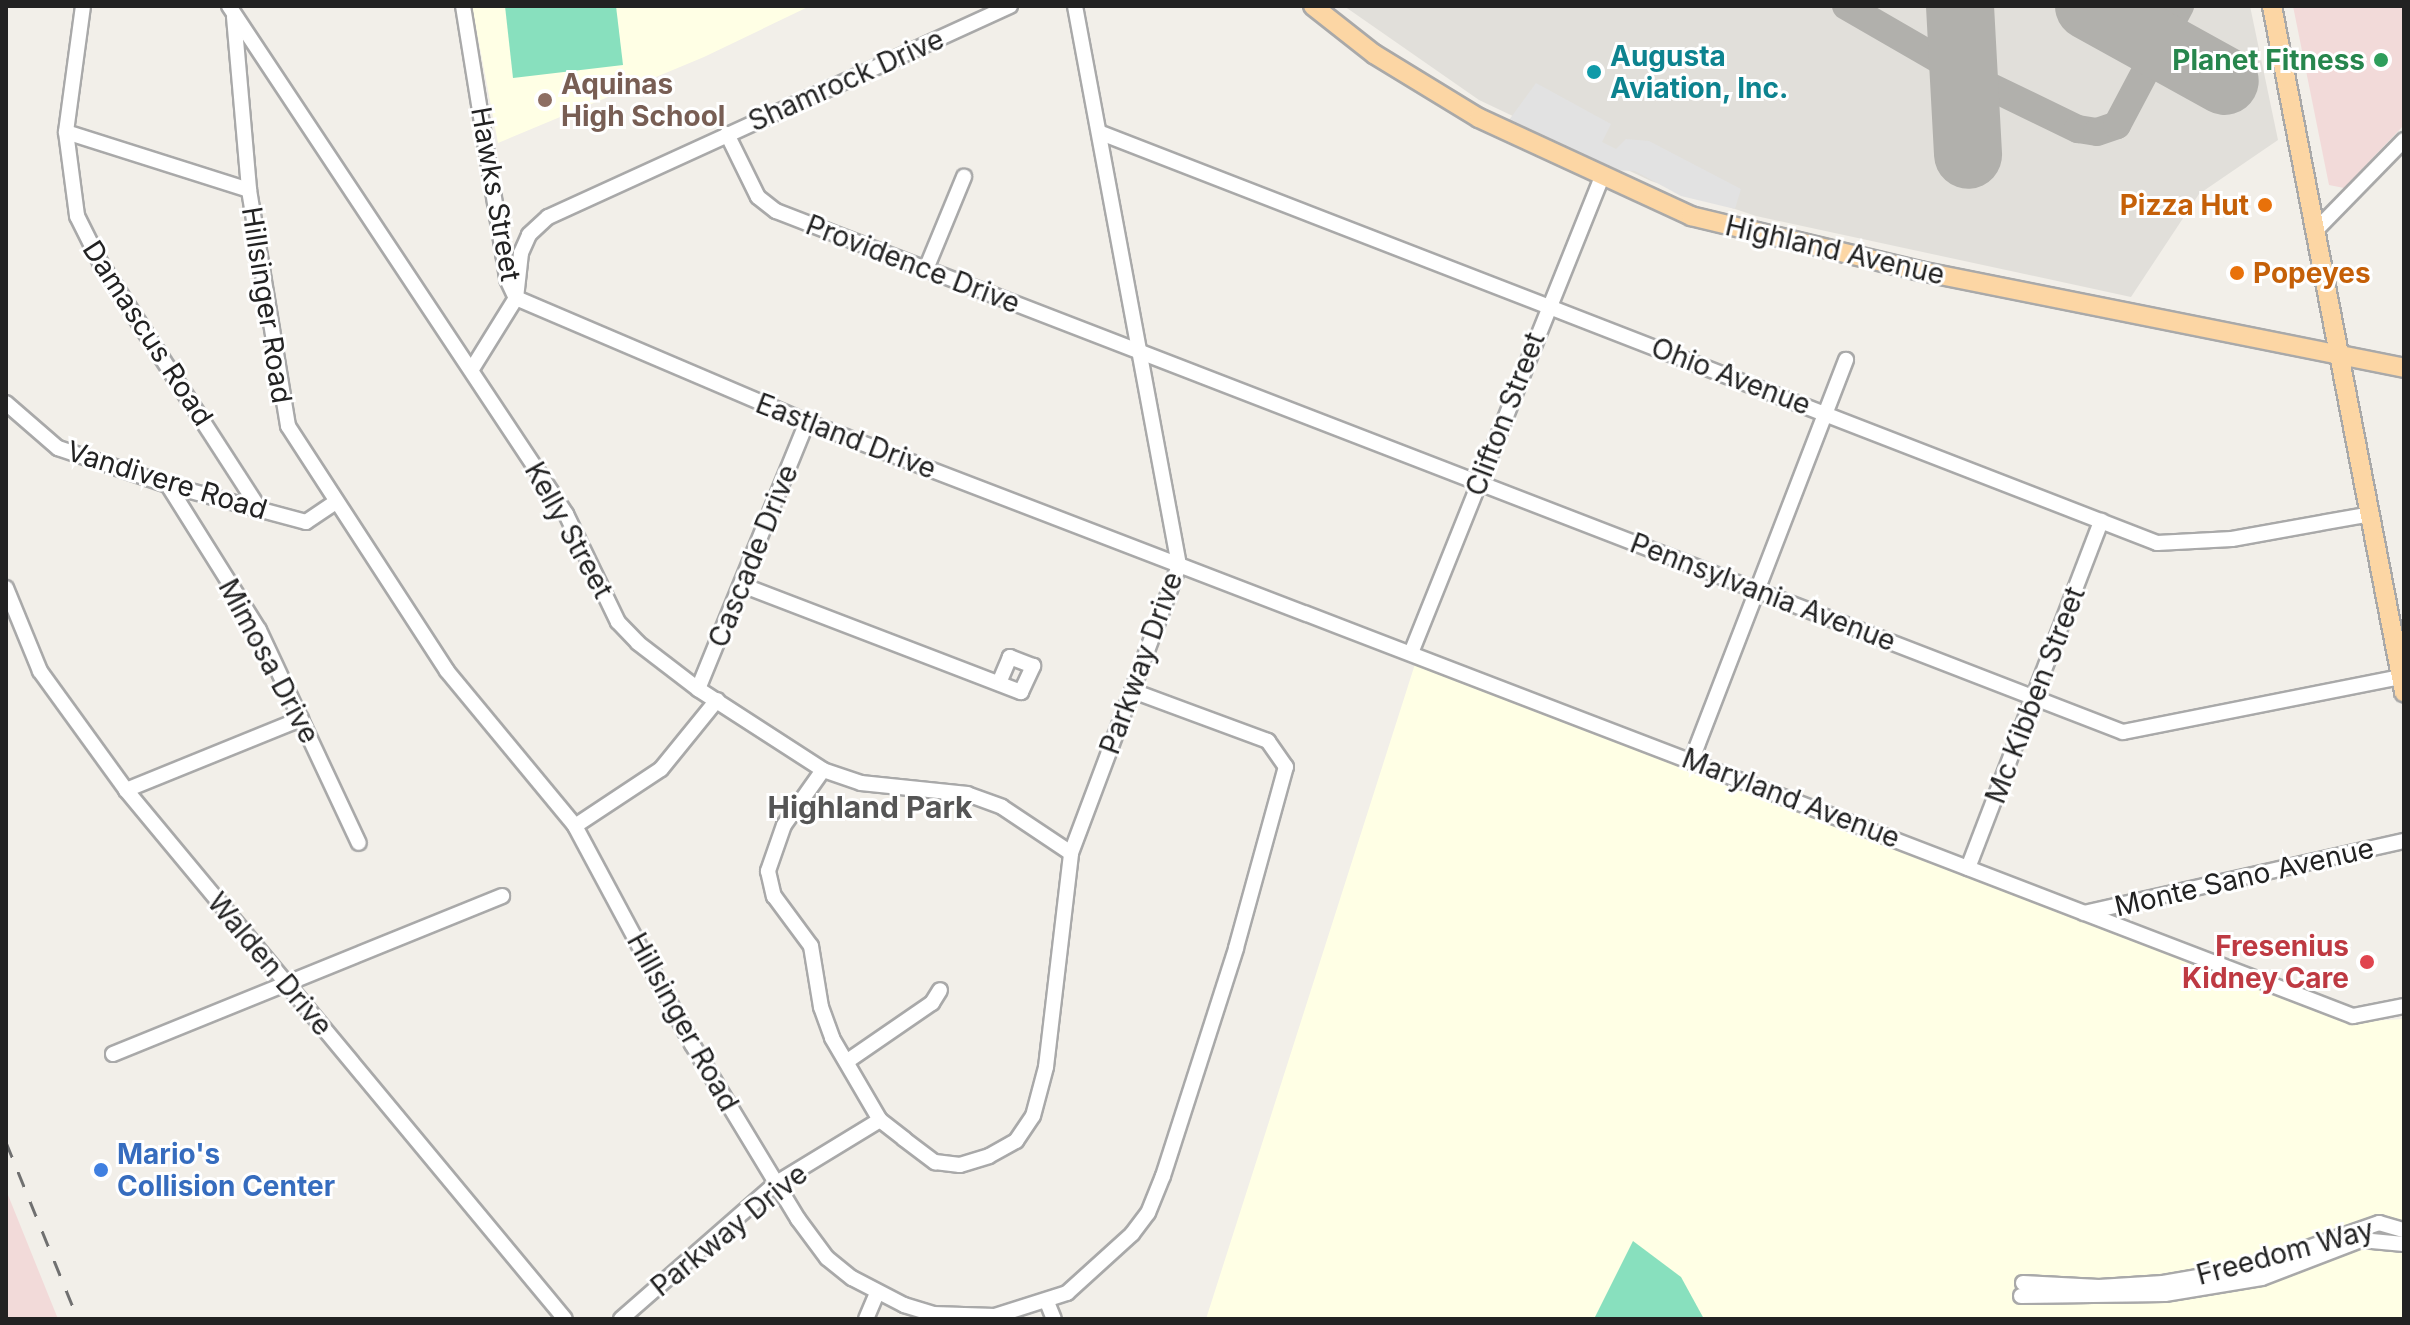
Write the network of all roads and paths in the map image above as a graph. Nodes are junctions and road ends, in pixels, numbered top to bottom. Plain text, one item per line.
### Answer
1 (83, 6) edge
2 (463, 6) edge
3 (1010, 6) edge
4 (1075, 6) edge
5 (1313, 6) edge
6 (2272, 6) edge
7 (232, 11) edge
8 (66, 132) junction
9 (1101, 133) junction
10 (727, 134) junction
11 (2404, 140) edge
12 (964, 177) dead end
13 (1602, 177) junction
14 (249, 190) junction
15 (499, 230) junction
16 (2316, 230) junction
17 (529, 235) junction
18 (926, 269) junction
19 (516, 298) junction
20 (1548, 305) junction
21 (1138, 351) junction
22 (2341, 359) junction
23 (1846, 360) dead end
24 (2404, 368) edge
25 (472, 369) junction
26 (6, 403) edge
27 (1828, 413) junction
28 (807, 422) junction
29 (1480, 481) junction
30 (168, 485) junction
31 (336, 502) junction
32 (258, 507) junction
33 (2371, 514) junction
34 (2101, 521) junction
35 (1179, 565) junction
36 (742, 585) junction
37 (6, 588) edge
38 (1759, 591) junction
39 (2398, 621) edge
40 (1411, 653) junction
41 (999, 683) dead end
42 (2403, 685) edge
43 (698, 689) junction
44 (1133, 691) junction
45 (717, 700) junction
46 (2035, 700) junction
47 (301, 719) junction
48 (1692, 759) junction
49 (823, 770) junction
50 (126, 790) junction
51 (575, 826) junction
52 (2404, 841) edge
53 (359, 843) dead end
54 (1071, 853) junction
55 (1968, 868) junction
56 (502, 896) dead end
57 (2083, 913) junction
58 (287, 984) junction
59 (940, 990) dead end
60 (2404, 1006) edge
61 (113, 1054) dead end
62 (849, 1060) junction
63 (880, 1120) junction
64 (775, 1184) junction
65 (2404, 1230) edge
66 (2404, 1244) edge
67 (877, 1293) junction
68 (1047, 1302) junction
69 (901, 1312) edge
70 (565, 1319) edge
71 (621, 1319) edge
72 (866, 1319) edge
73 (1054, 1319) edge

1 - 8 street, Damascus Road
2 - 15 street, Hawks Street
3 - 10 street, Shamrock Drive
4 - 9 street, Parkway Drive
5 - 13 main road, Highland Avenue
6 - 16 main road
7 - 14 street, Hillsinger Road
7 - 25 street, Kelly Street
8 - 14 street
8 - 32 street, Damascus Road
9 - 20 street, Ohio Avenue
9 - 21 street, Parkway Drive
10 - 17 street, Shamrock Drive
10 - 18 street, Providence Drive
11 - 16 street
12 - 18 street
13 - 20 street, Clifton Street
13 - 22 main road, Highland Avenue
14 - 31 street, Hillsinger Road
15 - 17 street
15 - 19 street, Hawks Street
16 - 22 main road
17 - 19 street
18 - 21 street, Providence Drive
19 - 25 street, Hawks Street
19 - 28 street, Eastland Drive
20 - 27 street, Ohio Avenue
20 - 29 street, Clifton Street
21 - 29 street, Pennsylvania Avenue
21 - 35 street, Parkway Drive
22 - 24 main road, Highland Avenue
22 - 33 main road
23 - 27 street
25 - 43 street, Kelly Street
26 - 30 street, Vandivere Road
27 - 34 street, Ohio Avenue
27 - 38 street
28 - 35 street, Eastland Drive
28 - 36 street, Cascade Drive
29 - 38 street, Pennsylvania Avenue
29 - 40 street, Clifton Street
30 - 32 street, Vandivere Road
30 - 47 street, Mimosa Drive
31 - 32 street, Vandivere Road
31 - 51 street, Hillsinger Road
33 - 34 street, Ohio Avenue
33 - 39 main road
34 - 46 street, Mc Kibben Street
35 - 40 street, Maryland Avenue
35 - 44 street, Parkway Drive
36 - 41 street
36 - 43 street, Cascade Drive
37 - 50 street, Walden Drive
38 - 46 street, Pennsylvania Avenue
38 - 48 street
39 - 42 main road
40 - 48 street, Maryland Avenue
42 - 46 street, Pennsylvania Avenue
43 - 45 street, Kelly Street
44 - 54 street, Parkway Drive
44 - 68 street, Hillsinger Road
45 - 49 street, Kelly Street
45 - 51 street
46 - 55 street, Mc Kibben Street
47 - 50 street
47 - 53 street, Mimosa Drive
48 - 55 street, Maryland Avenue
49 - 54 street, Kelly Street
49 - 62 street
50 - 58 street, Walden Drive
51 - 64 street, Hillsinger Road
52 - 57 street, Monte Sano Avenue
54 - 63 street, Parkway Drive
55 - 57 street, Maryland Avenue
56 - 58 street
57 - 60 street, Maryland Avenue
58 - 61 street
58 - 70 street, Walden Drive
59 - 62 street
62 - 63 street
63 - 64 street, Parkway Drive
64 - 67 street, Hillsinger Road
64 - 71 street, Parkway Drive
65 - 66 street, Freedom Way
67 - 69 street, Hillsinger Road
67 - 72 street
68 - 69 street, Hillsinger Road
68 - 73 street

